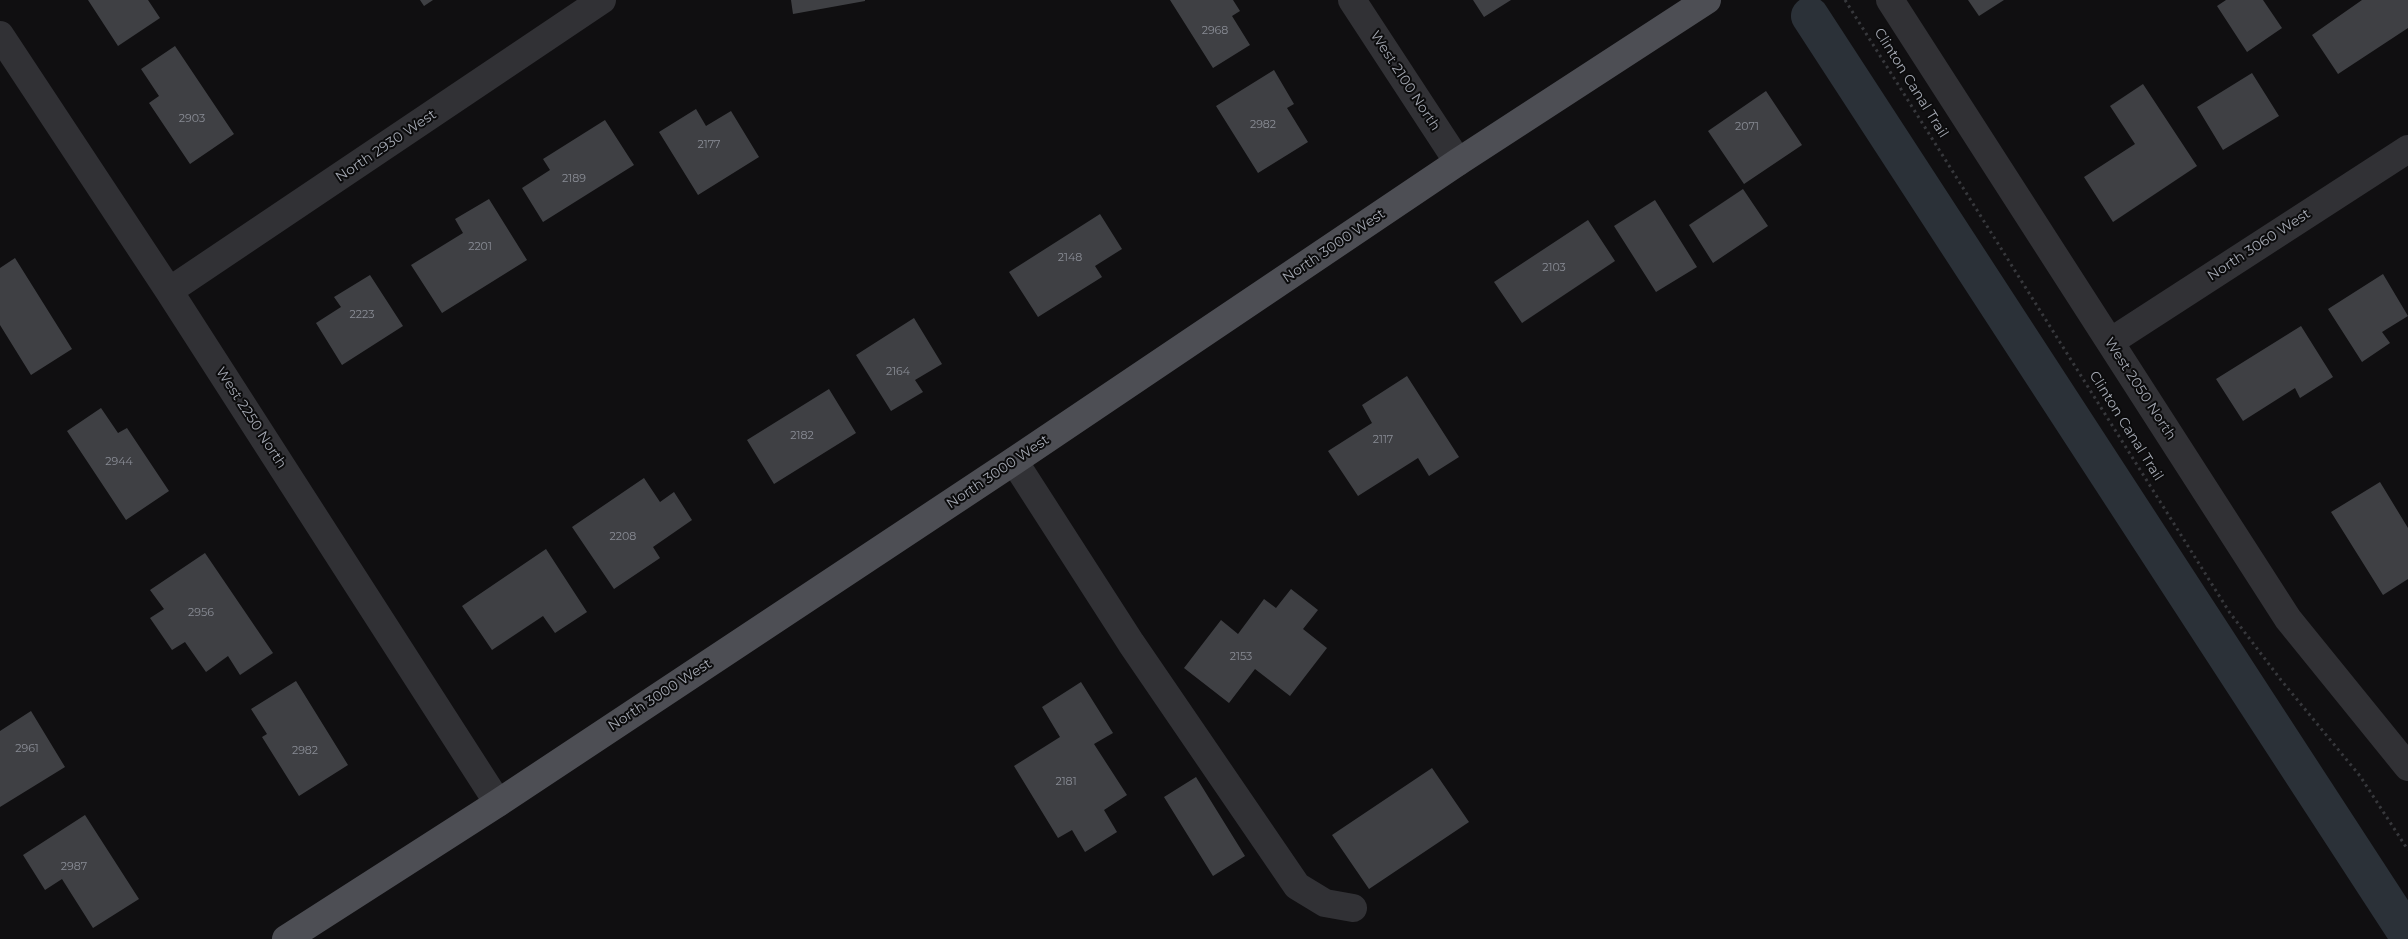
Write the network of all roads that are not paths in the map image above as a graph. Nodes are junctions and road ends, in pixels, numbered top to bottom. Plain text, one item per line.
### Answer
1 (602, 0) edge
2 (1352, 0) edge
3 (1707, 0) edge
4 (1890, 0) edge
5 (0, 35) edge
6 (2408, 149) edge
7 (1458, 162) junction
8 (169, 291) junction
9 (2110, 342) junction
10 (1014, 461) junction
11 (2408, 767) edge
12 (498, 803) junction
13 (1353, 908) dead end
14 (286, 939) edge

1 - 8 street, North 2930 West
2 - 7 street, West 2100 North
3 - 7 main road, North 3000 West
4 - 9 street, West 2050 North
5 - 8 street, West 2250 North
6 - 9 street, North 3060 West
7 - 10 main road, North 3000 West
8 - 12 street, West 2250 North
9 - 11 street, West 2050 North
10 - 12 main road, North 3000 West
10 - 13 street
12 - 14 main road, North 3000 West

